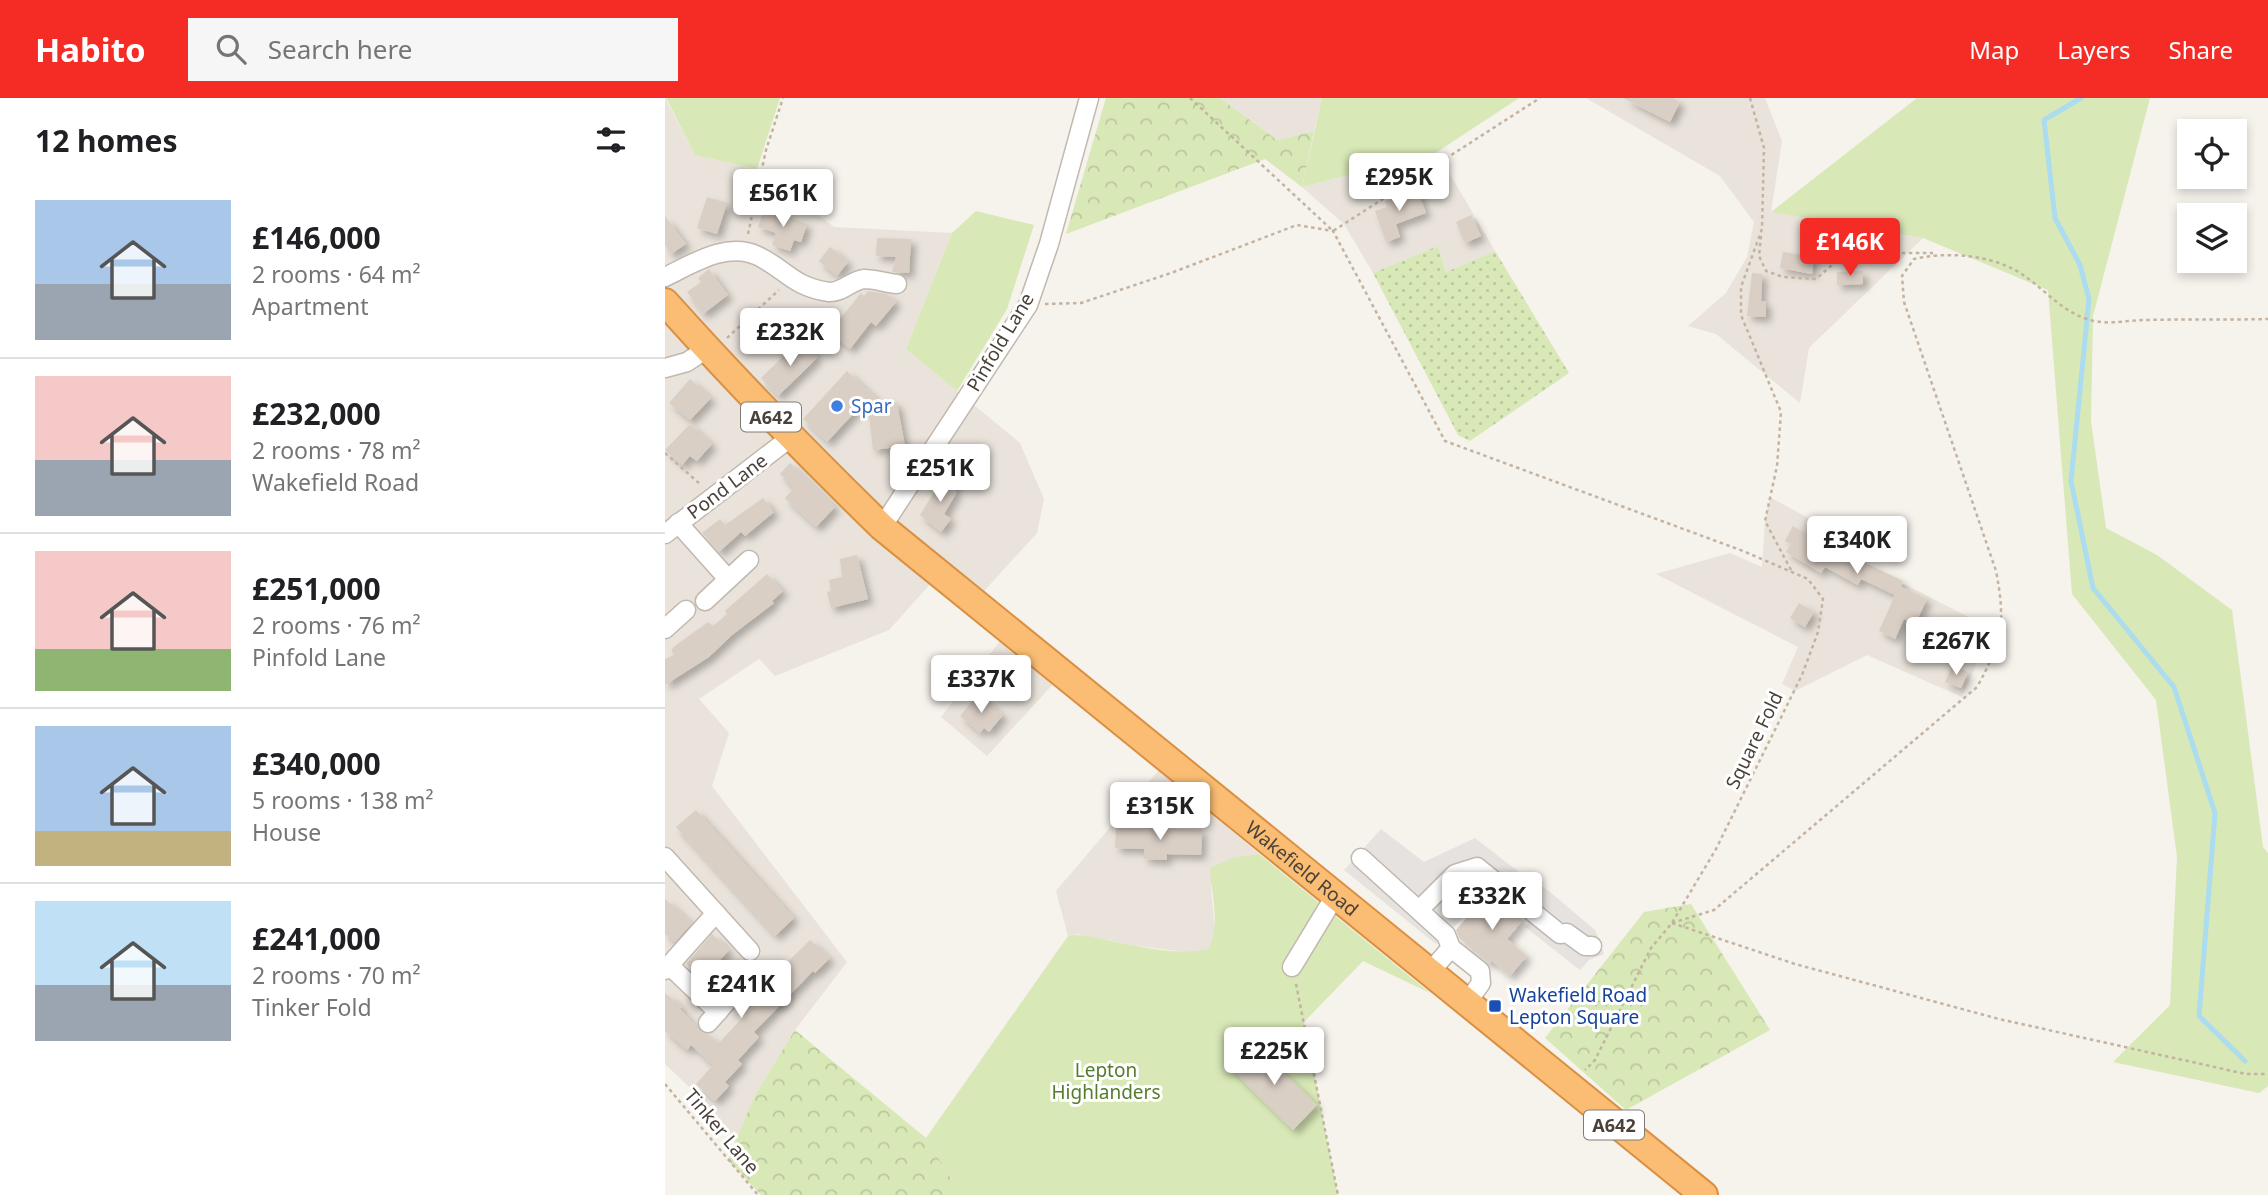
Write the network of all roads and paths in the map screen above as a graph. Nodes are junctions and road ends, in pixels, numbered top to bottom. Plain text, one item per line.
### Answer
1 (1089, 98) edge
2 (1190, 98) edge
3 (1540, 98) edge
4 (1750, 98) edge
5 (1762, 229) junction
6 (1333, 231) junction
7 (1939, 253) junction
8 (665, 277) edge
9 (897, 284) dead end
10 (665, 302) edge
11 (1028, 305) junction
12 (2268, 320) edge
13 (705, 350) junction
14 (665, 368) edge
15 (790, 438) junction
16 (665, 453) edge
17 (713, 495) junction
18 (883, 527) junction
19 (672, 529) edge
20 (749, 560) dead end
21 (1792, 572) junction
22 (728, 579) junction
23 (705, 601) dead end
24 (687, 610) dead end
25 (666, 625) edge
26 (665, 857) edge
27 (1361, 858) dead end
28 (1335, 896) junction
29 (1419, 910) junction
30 (716, 913) junction
31 (1672, 923) junction
32 (1592, 946) dead end
33 (1451, 948) junction
34 (751, 951) dead end
35 (1292, 967) joint
36 (667, 968) edge
37 (1429, 974) junction
38 (730, 998) dead end
39 (1466, 1004) junction
40 (2268, 1074) edge
41 (665, 1084) edge
42 (1569, 1088) junction
43 (758, 1195) edge
44 (1338, 1195) edge
45 (1704, 1195) edge

1 - 11 street, Pinfold Lane
2 - 6 path
3 - 6 path
4 - 5 path
5 - 7 path
5 - 21 path
6 - 11 path
6 - 21 path
7 - 12 path
7 - 31 path
8 - 9 street
10 - 13 highway, Wakefield Road / A642
11 - 18 street, Pinfold Lane
13 - 14 street
13 - 15 highway, Wakefield Road / A642
15 - 17 street, Pond Lane
15 - 18 highway, Wakefield Road / A642
16 - 17 path
17 - 19 street, Pond Lane
18 - 28 highway, Wakefield Road / A642
19 - 22 street
20 - 22 street
21 - 31 path, Square Fold
22 - 23 street
24 - 25 street
26 - 30 street
27 - 29 street
28 - 35 street
28 - 37 highway, Wakefield Road / A642
29 - 32 street
29 - 33 street
30 - 34 street
30 - 36 street
31 - 40 path
31 - 42 path
33 - 37 street
33 - 39 street
35 - 44 path
36 - 38 street
37 - 39 highway, Wakefield Road / A642
39 - 42 highway, Wakefield Road / A642
41 - 43 path, Tinker Lane
42 - 45 highway, Wakefield Road / A642

